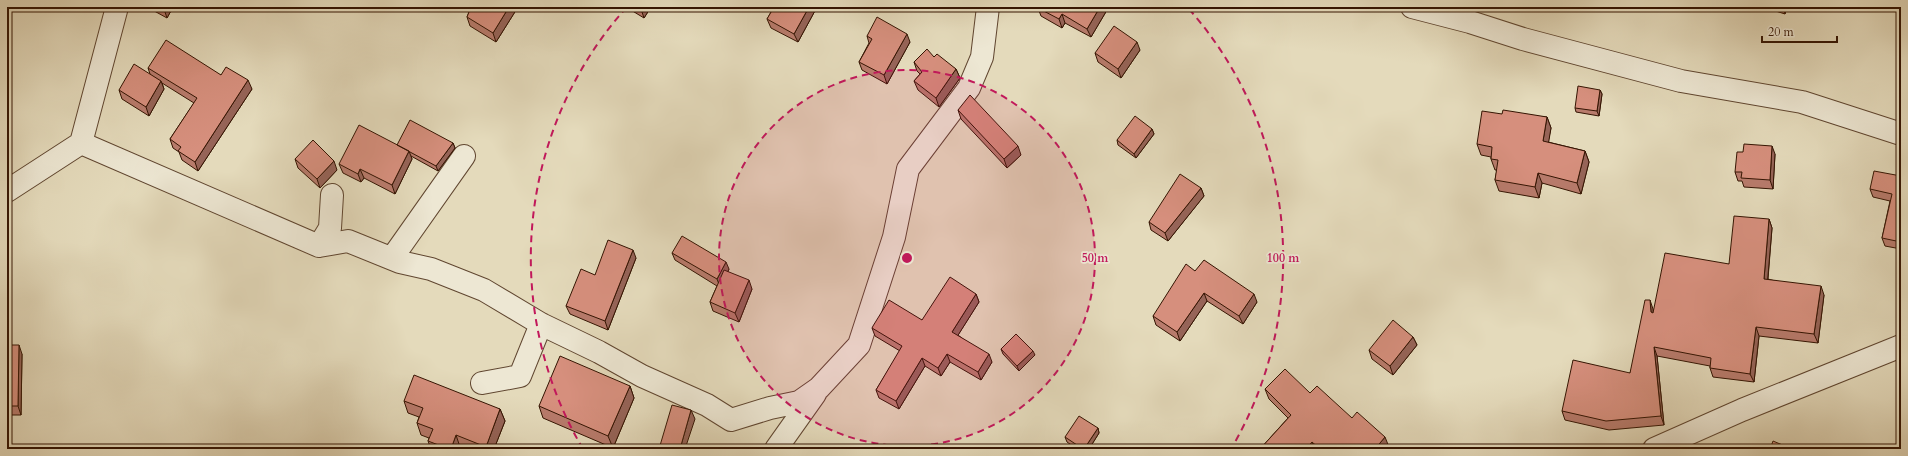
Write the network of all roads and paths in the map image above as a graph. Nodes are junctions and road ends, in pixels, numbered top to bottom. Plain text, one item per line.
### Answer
1 (117, 7) edge
2 (988, 7) edge
3 (1412, 7) edge
4 (1901, 134) edge
5 (80, 143) junction
6 (464, 156) dead end
7 (7, 191) edge
8 (332, 195) dead end
9 (319, 246) junction
10 (392, 258) junction
11 (540, 324) junction
12 (1901, 346) edge
13 (482, 383) dead end
14 (819, 388) junction
15 (776, 449) edge
16 (1654, 449) edge

1 - 5 street
2 - 14 street
3 - 4 street
5 - 7 street
5 - 9 street
6 - 10 street
8 - 9 street
9 - 10 street
10 - 11 street
11 - 13 street
11 - 14 street
12 - 16 street
14 - 15 street

